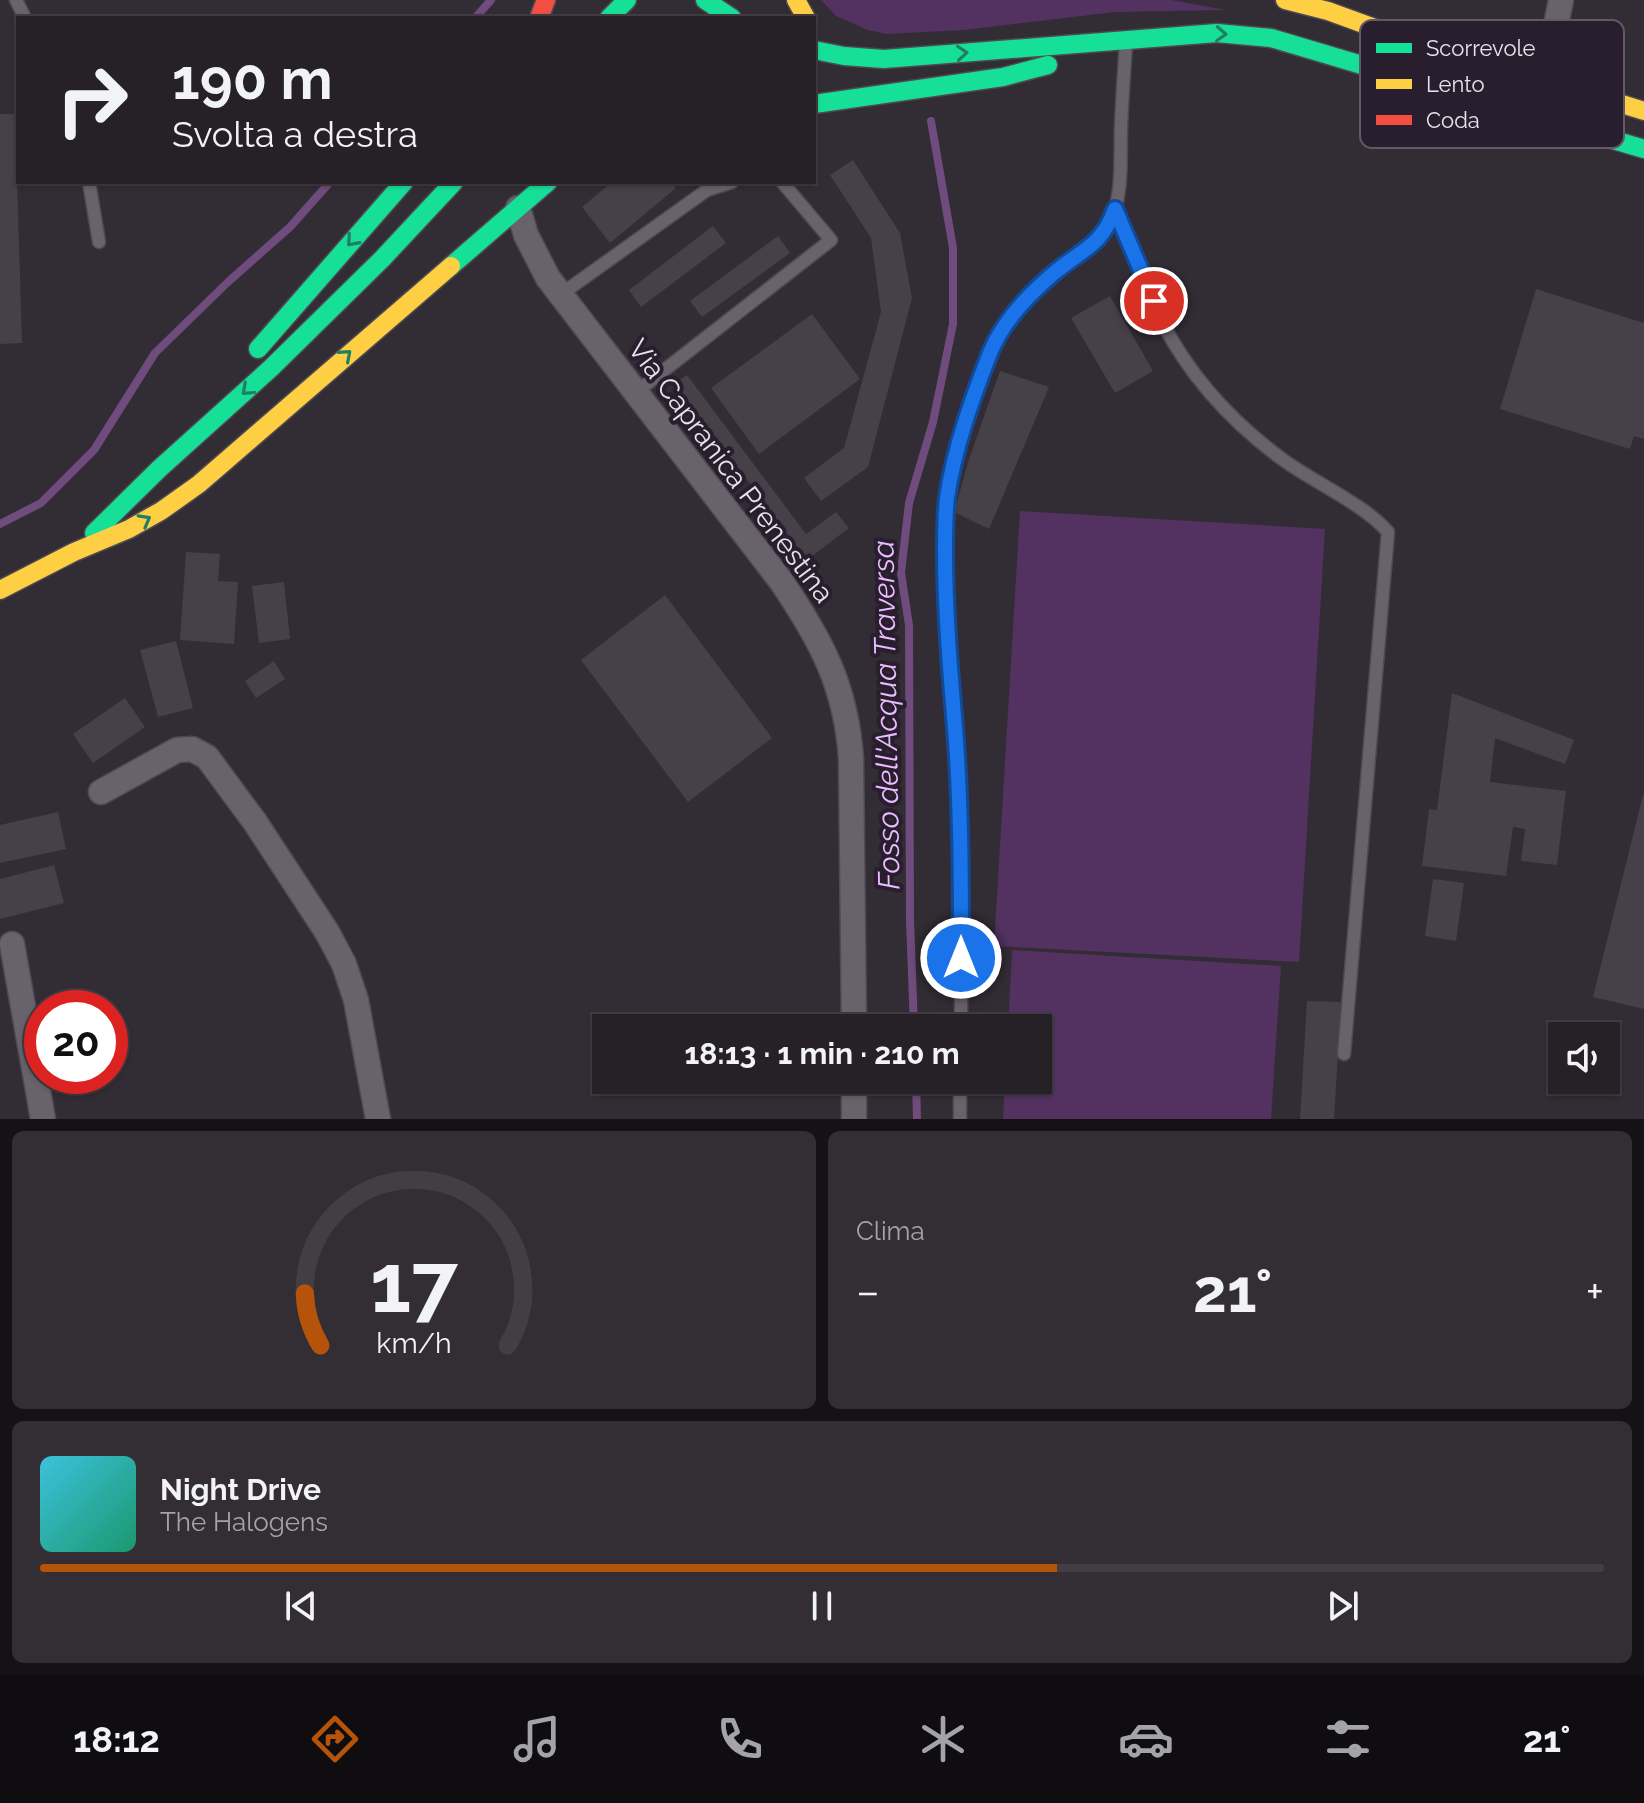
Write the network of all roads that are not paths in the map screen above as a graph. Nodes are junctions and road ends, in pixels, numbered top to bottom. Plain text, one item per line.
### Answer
1 (627, 0) edge
2 (705, 0) edge
3 (1285, 0) edge
4 (1561, 0) edge
5 (1374, 9) dead end
6 (611, 16) edge
7 (729, 16) edge
8 (1389, 20) edge
9 (1557, 20) edge
10 (1360, 23) edge
11 (816, 31) edge
12 (1127, 41) junction
13 (1090, 44) junction
14 (1360, 64) edge
15 (816, 104) edge
16 (1624, 105) edge
17 (1644, 111) edge
18 (1624, 143) edge
19 (1644, 149) edge
20 (89, 184) edge
21 (402, 184) edge
22 (452, 184) edge
23 (513, 184) edge
24 (546, 184) edge
25 (726, 184) edge
26 (784, 184) edge
27 (518, 208) junction
28 (1115, 209) junction
29 (99, 242) dead end
30 (560, 295) junction
31 (635, 393) junction
32 (159, 469) junction
33 (74, 552) junction
34 (0, 590) edge
35 (101, 792) dead end
36 (12, 944) dead end
37 (854, 1014) edge
38 (961, 1014) edge
39 (1344, 1054) dead end
40 (854, 1094) edge
41 (960, 1094) edge
42 (43, 1119) edge
43 (378, 1119) edge
44 (854, 1119) edge
45 (960, 1119) edge

1 - 6 main road
2 - 7 main road
3 - 10 main road
4 - 9 street
5 - 8 main road
11 -> 13 main road
12 - 13 main road
12 -> 14 main road
12 - 28 lane
13 - 15 main road
16 - 17 main road
18 -> 19 main road
20 - 29 lane
21 -> 32 main road
22 -> 32 main road
23 - 27 main road
24 - 27 main road
25 - 30 lane
26 - 31 lane
27 - 30 street, Via Capranica Prenestina
33 -> 27 main road
28 - 38 lane
28 - 39 lane
30 - 31 street, Via Capranica Prenestina
31 - 37 street, Via Capranica Prenestina
32 - 33 main road
33 - 34 main road
35 - 43 street
36 - 42 street
40 - 44 street
41 - 45 lane

